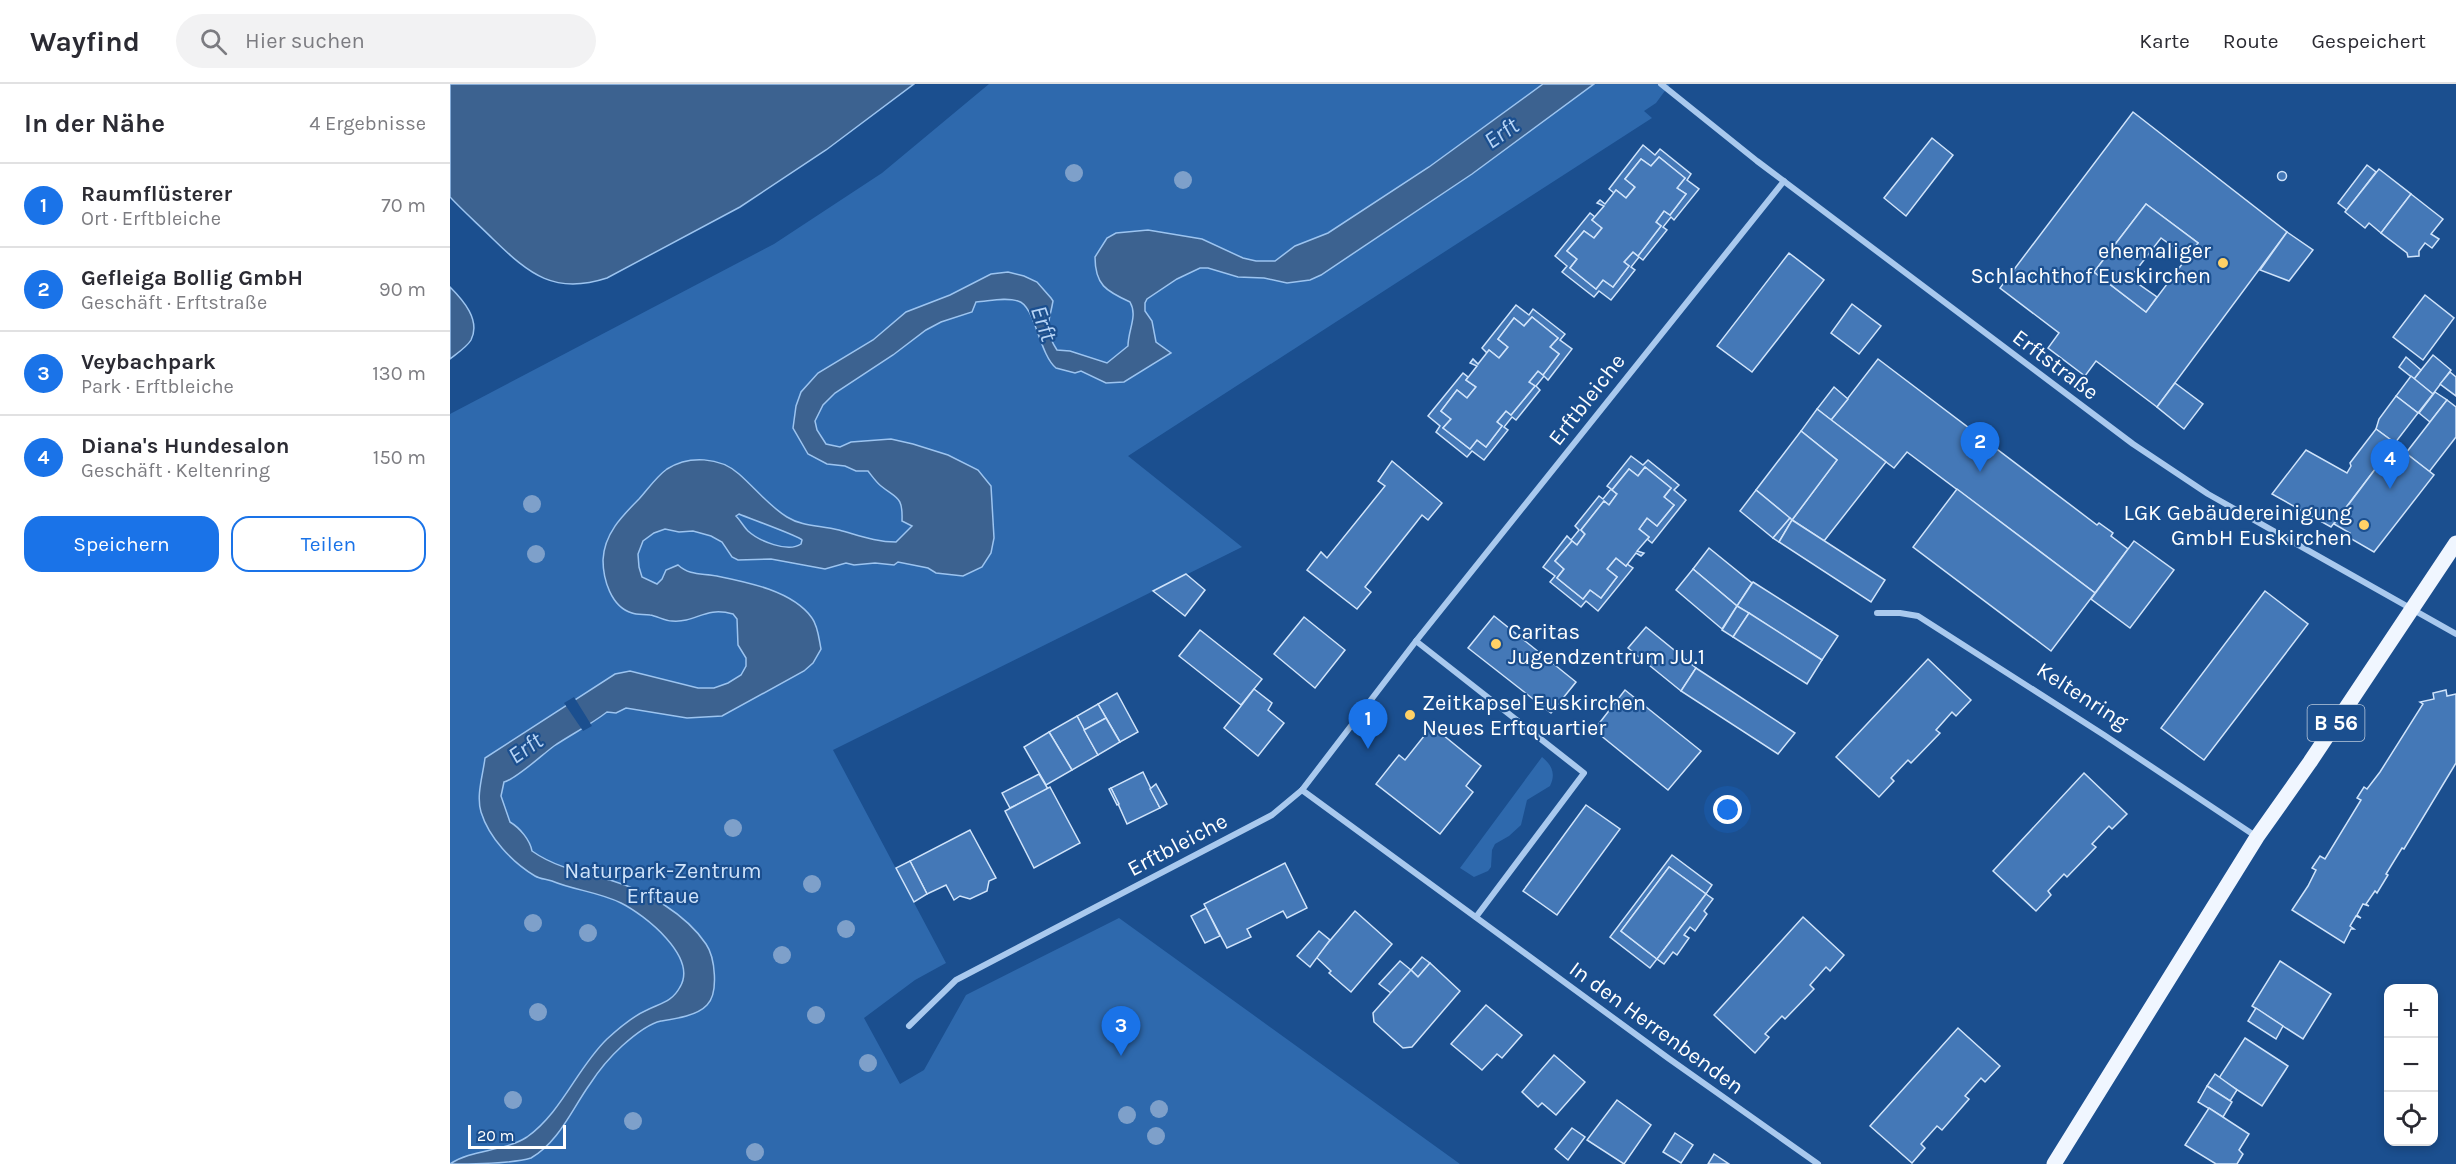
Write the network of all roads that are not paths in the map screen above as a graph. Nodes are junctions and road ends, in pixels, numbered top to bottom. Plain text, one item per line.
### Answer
1 (1664, 86) edge
2 (1784, 181) junction
3 (2456, 543) edge
4 (2411, 608) junction
5 (1877, 613) dead end
6 (2456, 634) edge
7 (1416, 641) junction
8 (1302, 790) junction
9 (2257, 837) junction
10 (1476, 917) junction
11 (909, 1026) dead end
12 (1818, 1164) edge
13 (2054, 1164) edge

1 - 2 street, Erftstraße
2 - 4 street, Erftstraße
2 - 7 street, Erftbleiche
3 - 4 main road, B 56
4 - 6 street, Erftstraße
4 - 9 main road, B 56
5 - 9 street, Keltenring
7 - 8 street, Erftbleiche
7 - 10 street
8 - 10 street, In den Herrenbenden
8 - 11 street, Erftbleiche
9 - 13 main road, B 56
10 - 12 street, In den Herrenbenden

